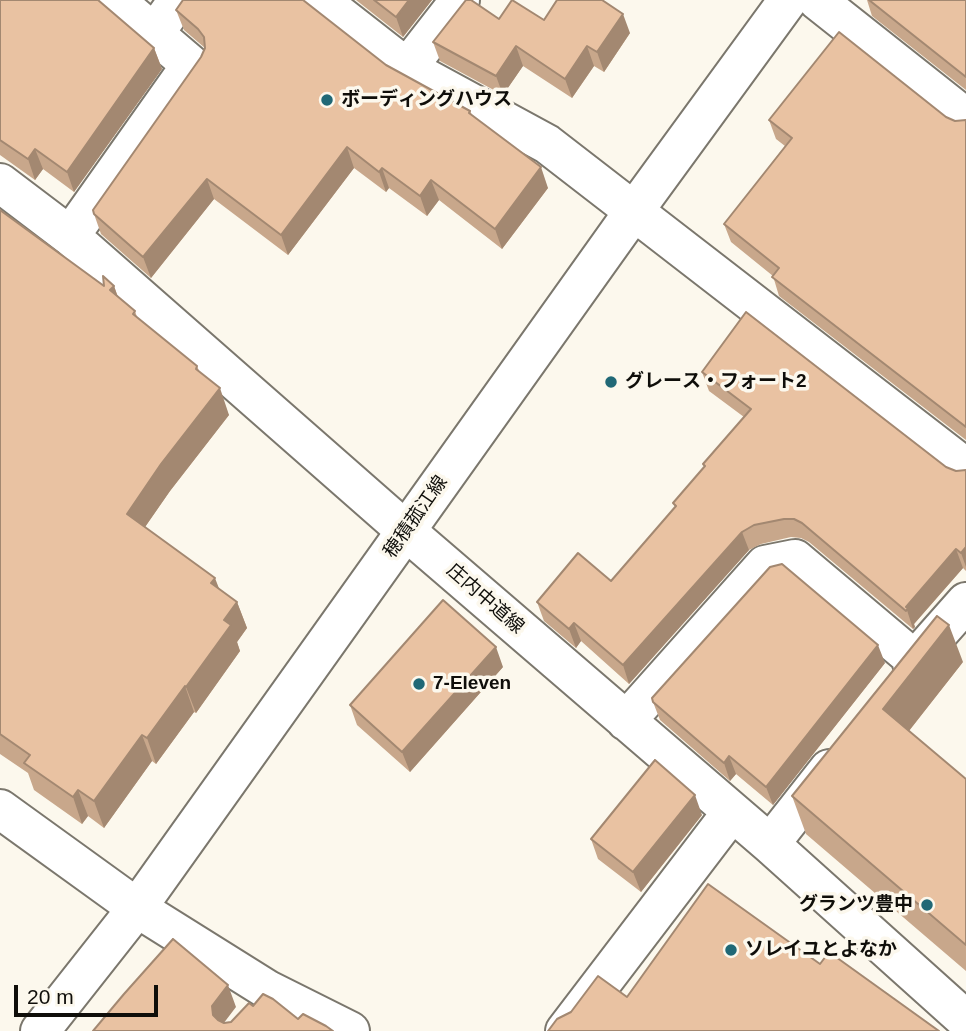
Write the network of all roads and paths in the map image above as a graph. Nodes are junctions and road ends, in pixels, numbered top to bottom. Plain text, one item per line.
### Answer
1 (115, 0) edge
2 (178, 0) edge
3 (320, 0) edge
4 (460, 0) edge
5 (788, 0) edge
6 (817, 0) edge
7 (154, 34) junction
8 (407, 68) junction
9 (966, 118) edge
10 (0, 183) edge
11 (634, 211) junction
12 (70, 236) junction
13 (966, 468) edge
14 (406, 531) junction
15 (966, 601) edge
16 (915, 660) junction
17 (889, 692) edge
18 (626, 721) junction
19 (847, 747) edge
20 (0, 809) edge
21 (732, 812) junction
22 (770, 844) junction
23 (137, 908) junction
24 (966, 1020) edge
25 (40, 1031) edge
26 (351, 1031) edge
27 (565, 1031) edge

1 - 7 street
2 - 7 street
3 - 8 street
4 - 8 street
5 - 11 street, 穂積菰江線
6 - 9 street
7 - 12 street
8 - 11 street
10 - 12 street, 庄内中道線
11 - 13 street
11 - 14 street, 穂積菰江線
12 - 14 street, 庄内中道線
14 - 18 street, 庄内中道線
14 - 23 street, 穂積菰江線
15 - 16 street
16 - 17 street
16 - 18 street
18 - 21 street, 庄内中道線
19 - 22 street
20 - 23 street
21 - 22 street, 庄内中道線
21 - 27 street
22 - 24 street, 庄内中道線
23 - 25 street, 穂積菰江線
23 - 26 street

